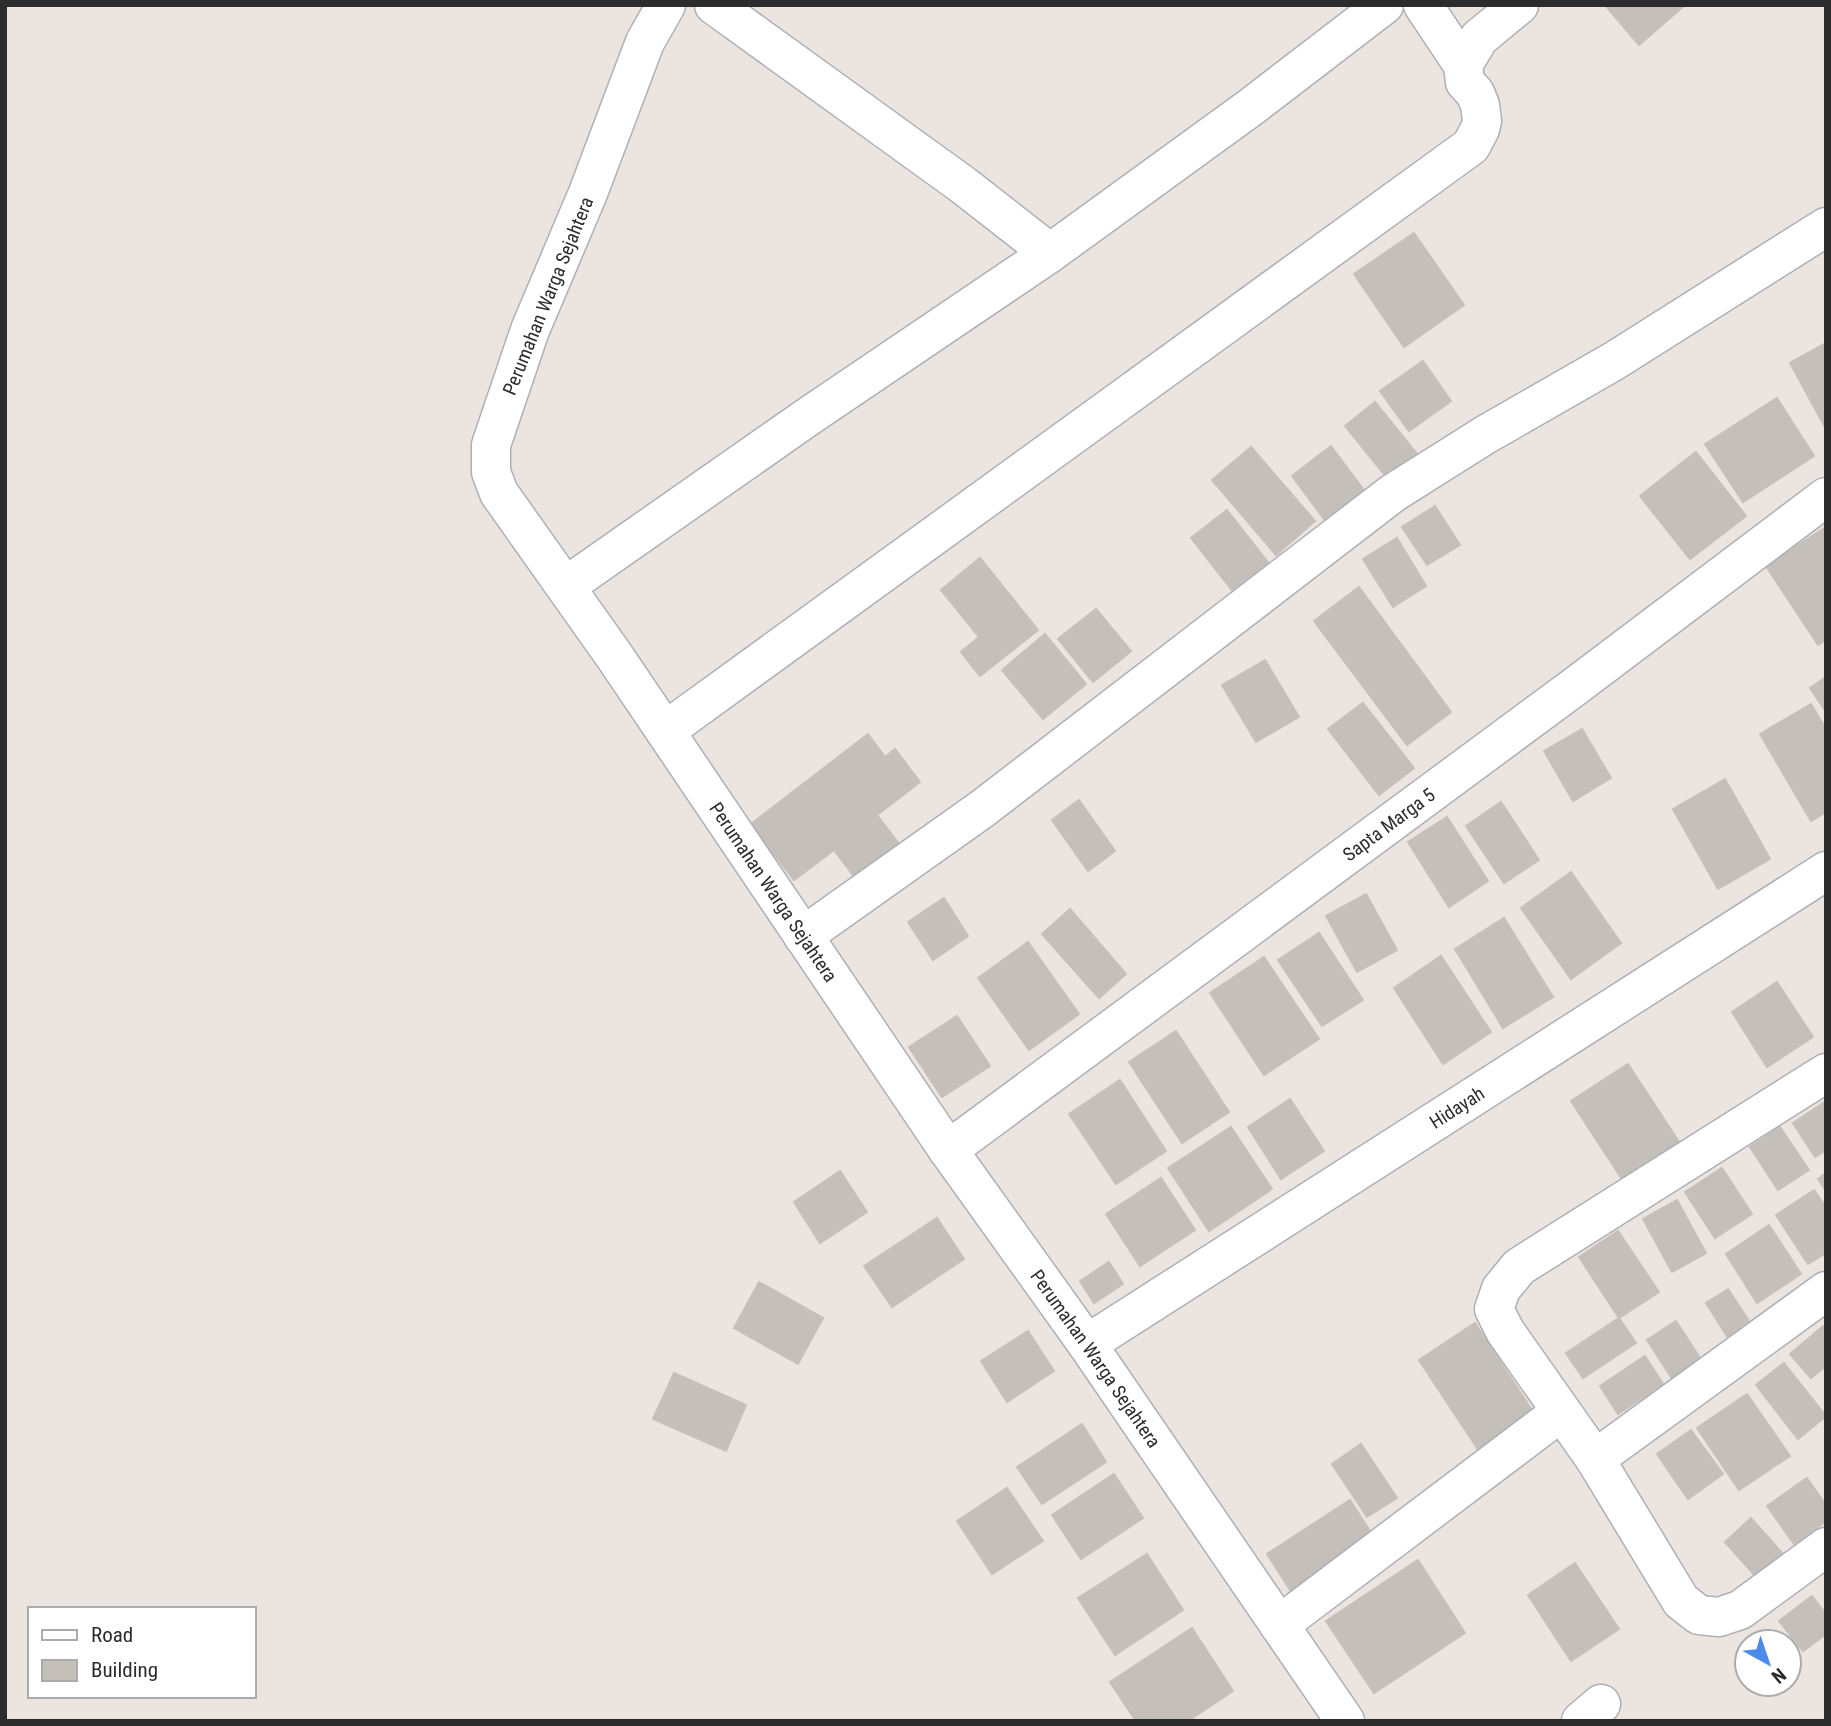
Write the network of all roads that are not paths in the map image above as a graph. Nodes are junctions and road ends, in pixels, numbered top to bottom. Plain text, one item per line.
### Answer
1 (666, 5) edge
2 (714, 5) edge
3 (1384, 5) edge
4 (1423, 5) edge
5 (1519, 5) edge
6 (1463, 65) junction
7 (1826, 227) edge
8 (1050, 253) junction
9 (1826, 497) edge
10 (566, 586) junction
11 (665, 731) junction
12 (1826, 871) edge
13 (803, 936) junction
14 (1826, 1073) edge
15 (948, 1150) junction
16 (1826, 1291) edge
17 (1087, 1344) junction
18 (1561, 1412) junction
19 (1595, 1459) junction
20 (1826, 1547) edge
21 (1279, 1625) junction
22 (1345, 1721) edge

1 - 10 street, Perumahan Warga Sejahtera
2 - 8 street
3 - 8 street
4 - 6 street
5 - 6 street
6 - 11 street
7 - 13 street
8 - 10 street
9 - 15 street, Sapta Marga 5
10 - 11 street, Perumahan Warga Sejahtera
11 - 13 street, Perumahan Warga Sejahtera
12 - 17 street, Hidayah
13 - 15 street, Perumahan Warga Sejahtera
14 - 18 street
15 - 17 street, Perumahan Warga Sejahtera
16 - 19 street
17 - 21 street, Perumahan Warga Sejahtera
18 - 19 street
18 - 21 street
19 - 20 street
21 - 22 street, Perumahan Warga Sejahtera

